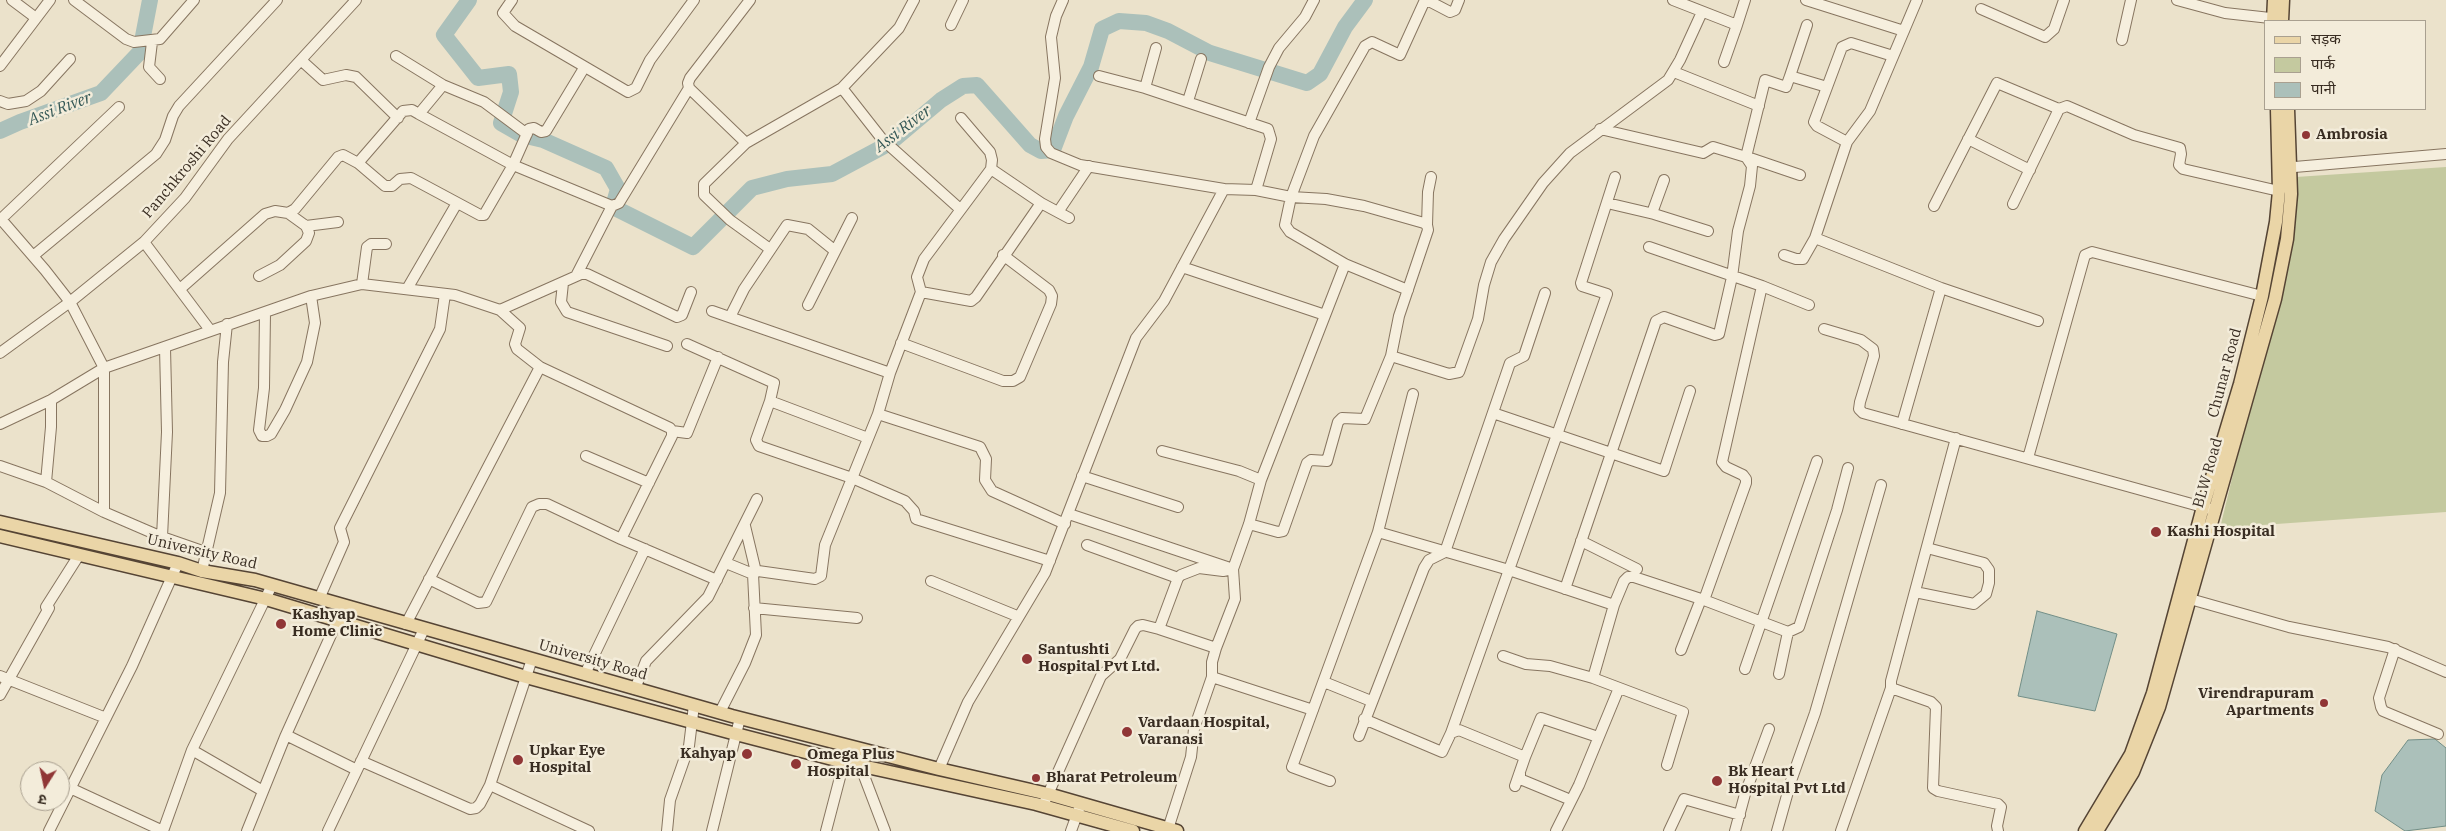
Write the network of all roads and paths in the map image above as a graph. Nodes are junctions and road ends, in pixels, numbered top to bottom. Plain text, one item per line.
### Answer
1 (12, 0) edge
2 (50, 0) edge
3 (74, 0) edge
4 (194, 0) edge
5 (277, 0) edge
6 (356, 0) edge
7 (512, 0) edge
8 (694, 0) edge
9 (750, 0) edge
10 (914, 0) edge
11 (963, 0) edge
12 (1063, 0) edge
13 (1314, 0) edge
14 (1426, 0) edge
15 (1459, 0) edge
16 (1673, 0) edge
17 (1745, 0) edge
18 (1806, 0) edge
19 (1917, 0) edge
20 (2064, 0) edge
21 (2131, 0) edge
22 (2177, 0) edge
23 (2274, 0) edge
24 (2283, 0) edge
25 (1981, 9) dead end
26 (1702, 12) junction
27 (36, 18) junction
28 (2277, 20) edge
29 (951, 25) dead end
30 (1737, 25) junction
31 (1807, 25) dead end
32 (1904, 31) junction
33 (2122, 40) dead end
34 (151, 42) junction
35 (1156, 48) dead end
36 (396, 56) dead end
37 (1893, 56) junction
38 (70, 59) dead end
39 (1201, 59) dead end
40 (302, 61) junction
41 (1724, 62) dead end
42 (0, 66) edge
43 (584, 68) junction
44 (1674, 72) junction
45 (1099, 76) dead end
46 (1790, 76) junction
47 (160, 79) dead end
48 (443, 85) junction
49 (1827, 87) junction
50 (689, 88) junction
51 (842, 88) junction
52 (1145, 88) junction
53 (0, 101) edge
54 (1188, 101) junction
55 (119, 106) dead end
56 (1759, 106) junction
57 (2059, 109) junction
58 (2277, 110) edge
59 (2288, 110) edge
60 (419, 114) junction
61 (398, 118) junction
62 (961, 118) dead end
63 (1249, 123) junction
64 (1600, 129) junction
65 (526, 136) junction
66 (1968, 139) junction
67 (1847, 142) junction
68 (746, 143) junction
69 (2446, 154) edge
70 (1746, 157) junction
71 (358, 163) junction
72 (513, 165) junction
73 (1089, 166) junction
74 (2285, 167) junction
75 (990, 170) junction
76 (2030, 170) junction
77 (1800, 174) dead end
78 (1431, 177) dead end
79 (1615, 178) dead end
80 (1664, 180) dead end
81 (1224, 189) junction
82 (1256, 190) junction
83 (2279, 191) junction
84 (1291, 197) junction
85 (1607, 202) junction
86 (457, 203) junction
87 (1041, 203) junction
88 (2013, 204) dead end
89 (614, 205) junction
90 (1934, 206) dead end
91 (960, 210) junction
92 (1058, 212) junction
93 (288, 213) junction
94 (1652, 213) junction
95 (852, 218) dead end
96 (1069, 218) dead end
97 (0, 219) edge
98 (338, 222) dead end
99 (1427, 225) junction
100 (306, 226) junction
101 (1708, 231) dead end
102 (1816, 238) junction
103 (144, 242) junction
104 (386, 244) dead end
105 (1649, 246) dead end
106 (770, 249) junction
107 (834, 250) junction
108 (1784, 254) dead end
109 (1003, 255) junction
110 (33, 256) junction
111 (1345, 264) junction
112 (1182, 266) junction
113 (259, 276) dead end
114 (576, 276) junction
115 (1732, 276) junction
116 (563, 283) junction
117 (362, 284) junction
118 (1762, 286) junction
119 (1941, 288) junction
120 (180, 289) junction
121 (406, 289) junction
122 (1408, 290) junction
123 (690, 292) dead end
124 (921, 292) junction
125 (1545, 293) dead end
126 (445, 294) junction
127 (311, 296) junction
128 (2262, 296) junction
129 (70, 302) junction
130 (808, 304) dead end
131 (1808, 305) dead end
132 (500, 310) junction
133 (712, 311) dead end
134 (264, 313) junction
135 (1325, 314) junction
136 (730, 317) junction
137 (2038, 321) dead end
138 (227, 324) junction
139 (1824, 329) dead end
140 (210, 330) junction
141 (902, 343) junction
142 (687, 344) dead end
143 (667, 346) dead end
144 (165, 348) junction
145 (0, 353) edge
146 (1391, 356) junction
147 (718, 357) junction
148 (540, 367) junction
149 (104, 368) junction
150 (890, 373) junction
151 (1690, 392) dead end
152 (1413, 394) dead end
153 (51, 400) junction
154 (770, 401) junction
155 (1493, 413) junction
156 (878, 414) junction
157 (0, 424) edge
158 (1902, 424) junction
159 (672, 431) junction
160 (1557, 436) junction
161 (868, 438) junction
162 (1956, 438) junction
163 (1162, 450) dead end
164 (1612, 454) junction
165 (586, 456) dead end
166 (2028, 458) junction
167 (1817, 460) dead end
168 (0, 466) edge
169 (1848, 468) dead end
170 (1082, 476) junction
171 (852, 478) junction
172 (1261, 480) junction
173 (46, 482) junction
174 (649, 483) junction
175 (1881, 485) dead end
176 (757, 499) dead end
177 (1178, 507) dead end
178 (2209, 509) junction
179 (104, 512) junction
180 (1067, 519) junction
181 (0, 522) edge
182 (1249, 524) junction
183 (744, 526) junction
184 (1378, 532) junction
185 (0, 536) edge
186 (162, 537) junction
187 (621, 538) junction
188 (1581, 542) junction
189 (1087, 545) dead end
190 (1927, 548) junction
191 (645, 549) junction
192 (208, 552) junction
193 (1445, 552) junction
194 (80, 555) junction
195 (1050, 561) junction
196 (178, 563) junction
197 (726, 563) junction
198 (1233, 569) junction
199 (1637, 569) dead end
200 (1509, 570) junction
201 (202, 571) junction
202 (755, 573) junction
203 (172, 576) junction
204 (1178, 578) junction
205 (429, 579) junction
206 (717, 580) junction
207 (931, 581) dead end
208 (272, 585) junction
209 (1565, 589) junction
210 (1915, 592) junction
211 (266, 599) junction
212 (319, 599) junction
213 (1702, 599) junction
214 (2190, 599) junction
215 (1614, 605) junction
216 (344, 606) junction
217 (754, 608) junction
218 (1017, 616) junction
219 (857, 618) dead end
220 (338, 619) junction
221 (1761, 621) junction
222 (406, 624) junction
223 (424, 629) junction
224 (1159, 629) junction
225 (1788, 632) junction
226 (417, 644) junction
227 (1216, 648) junction
228 (1681, 650) dead end
229 (2395, 650) junction
230 (1503, 656) dead end
231 (532, 659) junction
232 (1745, 669) dead end
233 (2446, 672) edge
234 (585, 674) junction
235 (1778, 674) dead end
236 (4, 677) edge
237 (526, 677) junction
238 (1212, 677) junction
239 (1593, 678) junction
240 (1324, 682) junction
241 (636, 688) junction
242 (1619, 688) junction
243 (1891, 688) junction
244 (0, 695) edge
245 (1371, 701) junction
246 (694, 705) junction
247 (1313, 710) junction
248 (720, 712) junction
249 (106, 718) junction
250 (740, 718) junction
251 (1364, 719) junction
252 (692, 722) junction
253 (1770, 729) dead end
254 (1451, 733) junction
255 (736, 734) junction
256 (2438, 734) dead end
257 (286, 735) junction
258 (1359, 736) dead end
259 (1598, 737) junction
260 (853, 747) junction
261 (192, 750) junction
262 (1525, 757) junction
263 (844, 762) junction
264 (359, 765) junction
265 (860, 765) junction
266 (1667, 765) dead end
267 (940, 769) junction
268 (1520, 772) junction
269 (1330, 781) dead end
270 (490, 785) junction
271 (1515, 786) dead end
272 (70, 788) joint
273 (263, 791) junction
274 (1048, 794) junction
275 (1566, 798) dead end
276 (1043, 806) junction
277 (1079, 810) junction
278 (59, 811) edge
279 (1740, 815) junction
280 (1173, 830) edge
281 (49, 831) edge
282 (163, 831) edge
283 (247, 831) edge
284 (328, 831) edge
285 (589, 831) edge
286 (667, 831) edge
287 (712, 831) edge
288 (826, 831) edge
289 (885, 831) edge
290 (1071, 831) edge
291 (1133, 831) edge
292 (1556, 831) edge
293 (1669, 831) edge
294 (1736, 831) edge
295 (1777, 831) edge
296 (1841, 831) edge
297 (1998, 831) edge
298 (2084, 831) edge
299 (2097, 831) edge

1 - 27 street
2 - 27 street
3 - 34 street
4 - 34 street
5 - 110 street
6 - 40 street, Panchkroshi Road
7 - 43 street
8 - 43 street
9 - 50 street
10 - 51 street
11 - 29 street
12 - 73 street
13 - 63 street
14 - 15 street
14 - 84 street
16 - 26 street
17 - 30 street
18 - 32 street
19 - 32 street
20 - 25 street
21 - 33 street
22 - 28 street
23 - 28 main road
24 - 28 main road
26 - 30 street
26 - 44 street
27 - 42 street
30 - 41 street
31 - 46 street
32 - 37 street
34 - 47 street
35 - 52 street
36 - 48 street
37 - 49 street
37 - 67 street
38 - 53 street
39 - 54 street
40 - 61 street
40 - 103 street, Panchkroshi Road
43 - 65 street
44 - 56 street
44 - 64 street
45 - 52 street
46 - 49 street
46 - 56 street
48 - 60 street
48 - 65 street
49 - 67 street
50 - 68 street
50 - 89 street
51 - 68 street
51 - 91 street
52 - 54 street
54 - 63 street
55 - 97 street
56 - 70 street
57 - 66 street
57 - 76 street
57 - 83 street
58 - 74 main road, Chunar Road
59 - 74 main road, BLW Road
60 - 61 street
60 - 72 street
61 - 71 street
62 - 75 street
63 - 82 street
64 - 70 street
64 - 146 street
65 - 72 street
66 - 76 street
66 - 90 street
67 - 102 street
68 - 106 street
69 - 74 street
70 - 77 street
70 - 115 street
71 - 86 street
71 - 93 street
72 - 86 street
72 - 89 street
73 - 81 street
73 - 92 street
74 - 83 main road, Chunar Road
74 - 178 main road, BLW Road
75 - 87 street
75 - 91 street
76 - 88 street
78 - 99 street
79 - 85 street
80 - 94 street
81 - 82 street
81 - 112 street
82 - 84 street
83 - 128 main road, Chunar Road
84 - 99 street
84 - 111 street
85 - 94 street
85 - 160 street
86 - 121 street
87 - 92 street
87 - 109 street
89 - 114 street
91 - 124 street
92 - 96 street
93 - 100 street
93 - 120 street
94 - 101 street
95 - 107 street
97 - 110 street
98 - 100 street
99 - 122 street
100 - 113 street
102 - 108 street
102 - 119 street
103 - 120 street
103 - 129 street, Panchkroshi Road
104 - 117 street
105 - 115 street
106 - 107 street
106 - 136 street
107 - 130 street
109 - 124 street
109 - 141 street
110 - 129 street
111 - 122 street
111 - 135 street
112 - 135 street
112 - 170 street
114 - 116 street
114 - 123 street
115 - 118 street
115 - 164 street
116 - 132 street
116 - 143 street
117 - 121 street
117 - 127 street
118 - 131 street
118 - 213 street
119 - 137 street
119 - 158 street
120 - 140 street
121 - 126 street
122 - 146 street
124 - 141 street
125 - 155 street
126 - 132 street
126 - 212 street
127 - 134 street
127 - 134 street
128 - 166 street
128 - 178 main road, Chunar Road
129 - 145 street, Panchkroshi Road
129 - 149 street
132 - 148 street
133 - 136 street
134 - 138 street
135 - 172 street
136 - 150 street
138 - 140 street
138 - 192 street
139 - 158 street
140 - 144 street
141 - 150 street
142 - 147 street
144 - 149 street
144 - 186 street
146 - 182 street
147 - 154 street
147 - 159 street
148 - 159 street
148 - 205 street
149 - 153 street
149 - 179 street
150 - 156 street
151 - 164 street
152 - 184 street
153 - 157 street
153 - 173 street
154 - 161 street
154 - 171 street
155 - 160 street
155 - 193 street
156 - 161 street
156 - 180 street
158 - 162 street
159 - 174 street
160 - 164 street
160 - 200 street
161 - 171 street
162 - 166 street
162 - 190 street
163 - 172 street
164 - 188 street
165 - 174 street
166 - 178 street
167 - 221 street
168 - 173 street
169 - 225 street
170 - 177 street
170 - 180 street
171 - 195 street
171 - 202 street
172 - 182 street
173 - 179 street
174 - 187 street
175 - 295 street
176 - 183 street
178 - 214 main road, BLW Road
178 - 298 main road, Chunar Road
179 - 186 street
180 - 195 street
180 - 198 street
181 - 196 main road, University Road
182 - 198 street
183 - 197 street
183 - 202 street
184 - 193 street
184 - 240 street
185 - 194 main road
186 - 192 street
187 - 191 street
187 - 205 street
188 - 199 street
188 - 209 street
189 - 204 street
190 - 210 street
190 - 210 street
191 - 206 street
191 - 234 street
192 - 201 street
193 - 200 street
193 - 245 street
194 - 203 main road
194 - 236 street
195 - 218 street
196 - 201 main road, University Road
196 - 203 street
197 - 202 street
197 - 206 street
198 - 204 street
198 - 227 street
200 - 209 street
200 - 254 street
201 - 208 main road, University Road
202 - 217 street
203 - 211 main road
203 - 249 street
204 - 224 street
205 - 222 street
206 - 241 street
207 - 218 street
208 - 211 street
208 - 212 main road, University Road
209 - 215 street
210 - 243 street
211 - 220 main road
211 - 261 street
212 - 216 main road, University Road
213 - 215 street
213 - 221 street
213 - 228 street
214 - 229 street
214 - 299 main road, BLW Road
215 - 239 street
216 - 220 street
216 - 222 main road, University Road
217 - 219 street
217 - 248 street
218 - 267 street
220 - 226 main road
220 - 257 street
221 - 225 street
221 - 232 street
222 - 223 main road, University Road
223 - 226 street
223 - 231 main road, University Road
224 - 227 street
224 - 274 street
225 - 235 street
226 - 237 main road
226 - 264 street
227 - 238 street
229 - 233 street
229 - 256 street
230 - 239 street
231 - 234 main road, University Road
231 - 237 street
234 - 241 main road, University Road
236 - 244 street
236 - 249 street
237 - 252 main road
237 - 270 street
238 - 247 street
238 - 280 street
239 - 242 street
240 - 245 street
240 - 247 street
241 - 246 main road, University Road
242 - 259 street
242 - 266 street
243 - 296 street
243 - 297 street
245 - 251 street
246 - 248 main road, University Road
246 - 252 street
247 - 269 street
248 - 250 main road, University Road
249 - 272 street
250 - 255 street
250 - 260 main road, University Road
251 - 254 street
251 - 258 street
252 - 255 main road
252 - 286 street
253 - 279 street
254 - 262 street
255 - 263 main road
255 - 287 street
257 - 264 street
257 - 273 street
259 - 262 street
259 - 292 street
260 - 265 street
260 - 267 main road, University Road
261 - 273 street
261 - 282 street
262 - 268 street
263 - 265 main road
263 - 288 street
264 - 270 street
264 - 284 street
265 - 276 main road
265 - 289 street
267 - 274 main road, University Road
268 - 271 street
268 - 275 street
270 - 285 street
272 - 282 street
273 - 283 street
274 - 276 street
274 - 277 main road, University Road
276 - 277 main road
277 - 280 main road, University Road
277 - 290 street
277 - 291 main road
278 - 281 street
279 - 293 street
279 - 294 street

